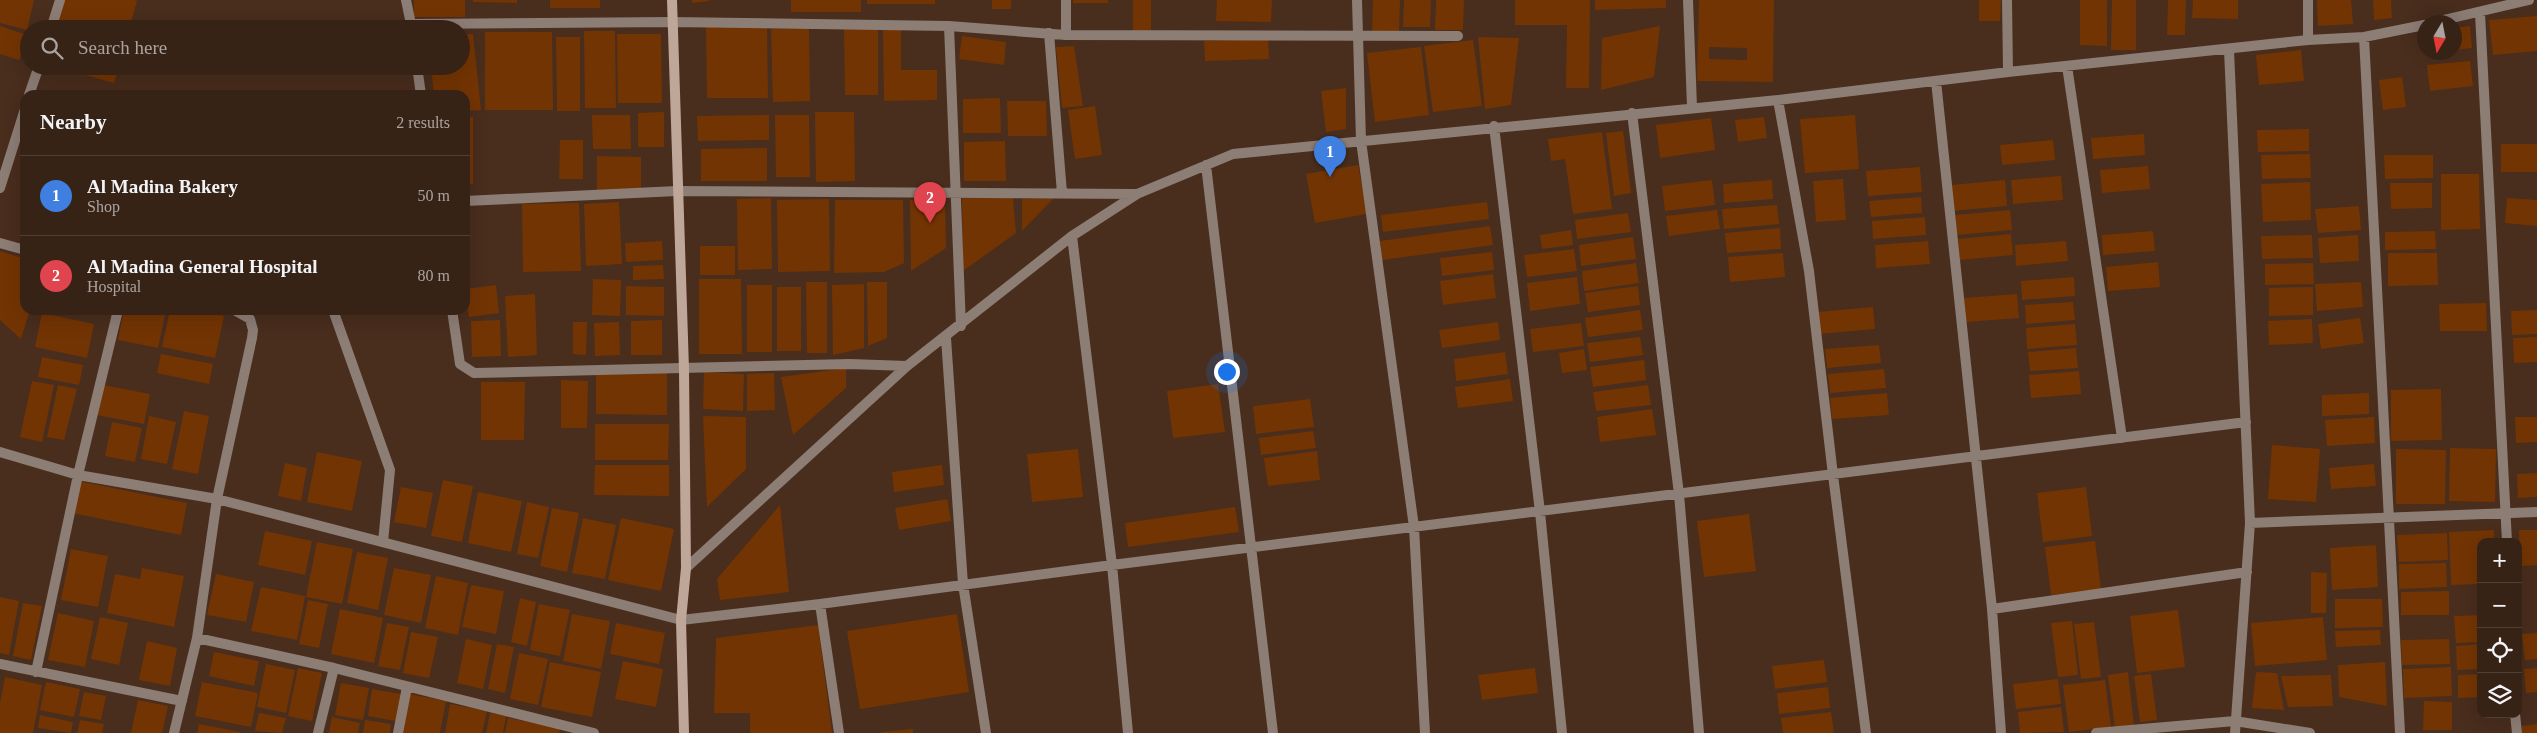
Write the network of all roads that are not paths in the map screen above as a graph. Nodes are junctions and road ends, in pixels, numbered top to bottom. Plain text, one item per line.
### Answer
1 (60, 0) edge
2 (406, 0) edge
3 (672, 0) edge
4 (1066, 0) edge
5 (1357, 0) edge
6 (1688, 0) edge
7 (2007, 0) edge
8 (2308, 0) edge
9 (2529, 0) edge
10 (2480, 13) junction
11 (2462, 17) edge
12 (53, 20) edge
13 (411, 20) edge
14 (672, 22) junction
15 (470, 25) edge
16 (948, 26) junction
17 (2417, 26) edge
18 (1050, 34) junction
19 (1066, 34) junction
20 (1358, 36) junction
21 (1458, 36) dead end
22 (2364, 37) junction
23 (2308, 40) junction
24 (2229, 50) junction
25 (2067, 66) junction
26 (2008, 72) junction
27 (36, 75) edge
28 (418, 75) edge
29 (1936, 81) junction
30 (32, 90) edge
31 (420, 90) edge
32 (1778, 100) junction
33 (1692, 107) junction
34 (1632, 113) junction
35 (20, 125) edge
36 (1494, 126) junction
37 (1361, 141) junction
38 (1206, 165) junction
39 (0, 188) edge
40 (677, 191) junction
41 (954, 192) junction
42 (1062, 193) junction
43 (1137, 194) junction
44 (470, 201) edge
45 (1072, 236) junction
46 (0, 243) edge
47 (20, 249) edge
48 (117, 315) edge
49 (251, 315) edge
50 (334, 315) edge
51 (453, 315) edge
52 (961, 326) junction
53 (946, 338) junction
54 (908, 366) junction
55 (684, 369) junction
56 (2246, 422) junction
57 (2122, 438) junction
58 (0, 452) edge
59 (1976, 456) junction
60 (78, 475) junction
61 (1832, 475) junction
62 (1679, 494) junction
63 (217, 499) junction
64 (1540, 512) junction
65 (2537, 512) edge
66 (2505, 513) junction
67 (2389, 518) junction
68 (2250, 523) junction
69 (1414, 527) junction
70 (2507, 538) edge
71 (383, 542) junction
72 (1252, 547) junction
73 (1112, 564) junction
74 (686, 568) junction
75 (2247, 572) junction
76 (963, 584) junction
77 (820, 604) junction
78 (1992, 609) junction
79 (681, 620) junction
80 (197, 638) junction
81 (0, 664) edge
82 (334, 668) junction
83 (36, 672) junction
84 (407, 687) junction
85 (182, 701) junction
86 (2515, 718) edge
87 (2235, 721) junction
88 (174, 733) edge
89 (318, 733) edge
90 (398, 733) edge
91 (594, 733) edge
92 (684, 733) edge
93 (839, 733) edge
94 (986, 733) edge
95 (1128, 733) edge
96 (1273, 733) edge
97 (1424, 733) edge
98 (1562, 733) edge
99 (1699, 733) edge
100 (1866, 733) edge
101 (2001, 733) edge
102 (2096, 733) edge
103 (2234, 733) edge
104 (2310, 733) edge
105 (2400, 733) edge
106 (2517, 733) edge

1 - 12 street
2 - 13 street
3 - 14 street
4 - 19 street
5 - 20 street
6 - 33 street
7 - 26 street
8 - 23 street
9 - 10 street
10 - 11 street
10 - 66 street
14 - 15 street
14 - 16 street
14 - 40 street
16 - 18 street
16 - 41 street
17 - 22 street
18 - 19 street
18 - 42 street
19 - 20 street
20 - 21 street
20 - 37 street
22 - 23 street
22 - 67 street
23 - 24 street
24 - 25 street
24 - 56 street
25 - 26 street
25 - 57 street
26 - 29 street
27 - 30 street
28 - 31 street
29 - 32 street
29 - 59 street
32 - 33 street
32 - 61 street
33 - 34 street
34 - 36 street
34 - 62 street
35 - 39 street
36 - 37 street
36 - 64 street
37 - 38 street
37 - 69 street
38 - 43 street
38 - 72 street
40 - 41 street
40 - 44 street
40 - 55 street
41 - 42 street
41 - 52 street
42 - 43 street
43 - 45 street
45 - 52 street
45 - 73 street
46 - 47 street
48 - 60 street
49 - 63 street
50 - 71 street
51 - 55 street
52 - 53 street
53 - 54 street
53 - 76 street
54 - 55 street
54 - 74 street
55 - 74 street
56 - 57 street
56 - 68 street
57 - 59 street
58 - 60 street
59 - 61 street
59 - 78 street
60 - 63 street
60 - 83 street
61 - 62 street
61 - 100 street
62 - 64 street
62 - 99 street
63 - 71 street
63 - 80 street
64 - 69 street
64 - 98 street
65 - 66 street
66 - 67 street
66 - 70 street
67 - 68 street
67 - 105 street
68 - 75 street
69 - 72 street
69 - 97 street
71 - 79 street
72 - 73 street
72 - 96 street
73 - 76 street
73 - 95 street
74 - 79 street
75 - 78 street
75 - 87 street
76 - 77 street
76 - 94 street
77 - 79 street
77 - 93 street
78 - 101 street
79 - 92 street
80 - 82 street
80 - 85 street
81 - 83 street
82 - 84 street
82 - 89 street
83 - 85 street
84 - 90 street
84 - 91 street
85 - 88 street
86 - 106 street
87 - 102 street
87 - 103 street
87 - 104 street

